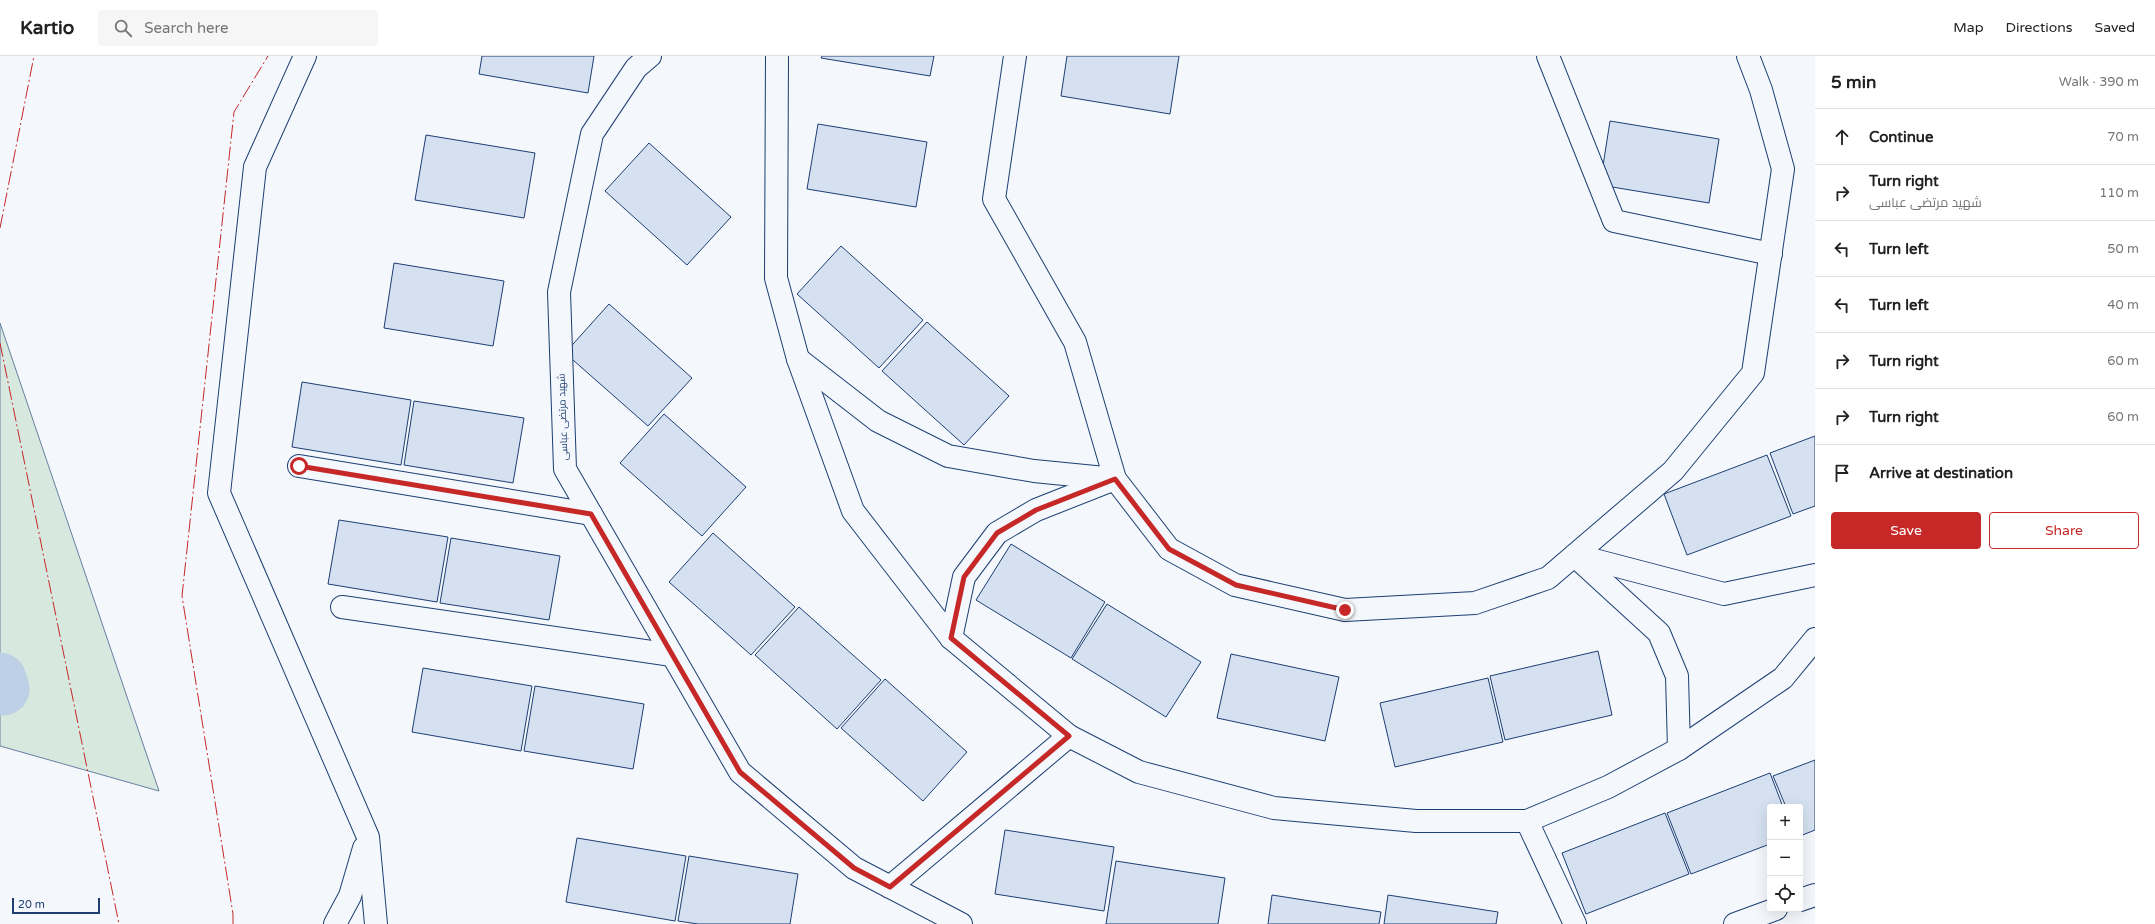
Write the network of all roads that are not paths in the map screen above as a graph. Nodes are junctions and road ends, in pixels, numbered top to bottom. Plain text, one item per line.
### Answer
1 (305, 56) edge
2 (650, 56) edge
3 (777, 56) edge
4 (1015, 56) edge
5 (1548, 56) edge
6 (1748, 56) edge
7 (1771, 254) junction
8 (798, 359) junction
9 (299, 466) dead end
10 (1115, 479) junction
11 (591, 514) junction
12 (1575, 555) junction
13 (1815, 575) edge
14 (342, 607) dead end
15 (951, 638) junction
16 (1815, 639) edge
17 (672, 654) junction
18 (1069, 736) junction
19 (1679, 749) junction
20 (1527, 821) junction
21 (368, 837) junction
22 (890, 887) junction
23 (1815, 895) edge
24 (1803, 899) edge
25 (1768, 912) edge
26 (335, 924) edge
27 (376, 924) edge
28 (961, 924) edge
29 (1575, 924) edge
30 (1735, 924) edge

1 - 21 street
2 - 11 street, شهید مرتضی عباسی
3 - 8 street
4 - 10 street
5 - 7 street
6 - 7 street
7 - 12 street
8 - 10 street
8 - 15 street
9 - 11 street
10 - 12 street
10 - 15 street
11 - 17 street, شهید مرتضی عباسی
12 - 13 street
12 - 19 street
14 - 17 street
15 - 18 street
16 - 19 street
17 - 22 street, شهید مرتضی عباسی
18 - 20 street
18 - 22 street
19 - 20 street
20 - 29 street
21 - 26 street
21 - 27 street
22 - 28 street, شهید مرتضی عباسی
23 - 24 street
25 - 30 street

